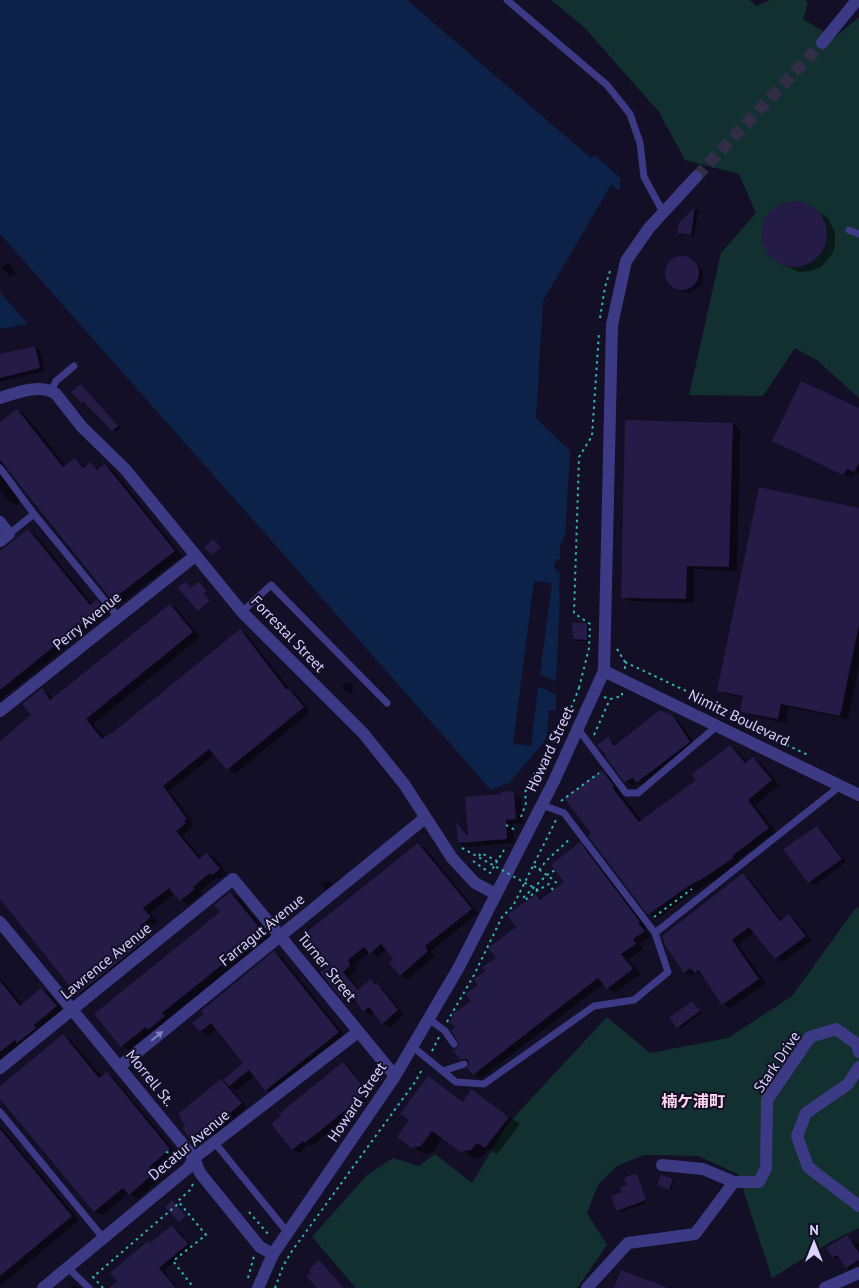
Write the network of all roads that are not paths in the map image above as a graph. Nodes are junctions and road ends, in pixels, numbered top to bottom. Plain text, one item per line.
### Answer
1 (507, 0) edge
2 (857, 0) edge
3 (822, 43) tunnel mouth
4 (696, 177) tunnel mouth
5 (663, 212) junction
6 (849, 230) dead end
7 (859, 234) edge
8 (74, 366) dead end
9 (54, 392) junction
10 (0, 398) edge
11 (0, 468) edge
12 (34, 514) junction
13 (0, 522) edge
14 (5, 538) edge
15 (195, 556) junction
16 (242, 612) junction
17 (118, 617) junction
18 (604, 671) junction
19 (387, 703) dead end
20 (0, 711) edge
21 (717, 726) junction
22 (578, 729) junction
23 (840, 786) junction
24 (859, 795) edge
25 (542, 804) junction
26 (425, 818) junction
27 (233, 879) joint
28 (496, 894) junction
29 (0, 922) edge
30 (655, 933) junction
31 (280, 936) junction
32 (72, 1010) junction
33 (429, 1019) junction
34 (358, 1032) junction
35 (454, 1044) dead end
36 (414, 1046) junction
37 (859, 1052) edge
38 (464, 1064) dead end
39 (119, 1067) junction
40 (859, 1067) edge
41 (0, 1068) edge
42 (443, 1071) junction
43 (395, 1076) junction
44 (0, 1112) edge
45 (214, 1143) junction
46 (194, 1158) junction
47 (662, 1165) dead end
48 (734, 1182) junction
49 (859, 1206) edge
50 (288, 1233) junction
51 (104, 1239) junction
52 (273, 1254) junction
53 (68, 1268) junction
54 (859, 1273) edge
55 (43, 1288) edge
56 (89, 1288) edge
57 (258, 1288) edge
58 (587, 1288) edge
59 (825, 1288) edge

1 - 5 lane
2 - 3 street
4 - 5 street, Howard Street
5 - 18 street, Howard Street
6 - 7 lane
8 - 9 lane
9 - 10 street
9 - 15 street, Forrestal Street
11 - 12 lane
12 - 14 lane
12 - 17 lane
13 - 14 street
15 - 16 street, Forrestal Street
15 - 17 street, Perry Avenue
16 - 19 lane
16 - 26 street, Forrestal Street
17 - 20 street, Perry Avenue
18 - 21 street, Nimitz Boulevard
18 - 22 street, Howard Street
21 - 22 lane
21 - 23 street, Nimitz Boulevard
22 - 25 street, Howard Street
23 - 24 street, Nimitz Boulevard
23 - 30 lane
25 - 28 street, Howard Street
25 - 30 lane
26 - 28 street, Forrestal Street
26 - 31 street, Farragut Avenue
27 - 31 street, Turner Street
27 - 32 street, Lawrence Avenue
28 - 33 street, Howard Street
29 - 32 street, Morrell St.
30 - 42 lane
31 - 34 street, Turner Street
39 -> 31 street, Farragut Avenue
32 - 39 street, Morrell St.
32 - 41 street, Lawrence Avenue
33 - 35 lane
33 - 36 street, Howard Street
34 - 43 street, Turner Street
34 - 45 street, Decatur Avenue
36 - 42 lane
36 - 43 street, Howard Street
37 - 48 street, Stark Drive
38 - 42 lane
39 - 46 street, Morrell St.
40 - 49 street
43 - 50 street, Howard Street
44 - 51 lane
45 - 46 street, Decatur Avenue
45 - 50 lane
46 - 51 street, Decatur Avenue
46 - 52 street, Morrell St.
47 - 48 street
48 - 58 street
50 - 52 street, Howard Street
51 - 53 street, Decatur Avenue
52 - 57 street, Howard Street
53 - 55 street, Decatur Avenue
53 - 56 lane
54 - 59 street

